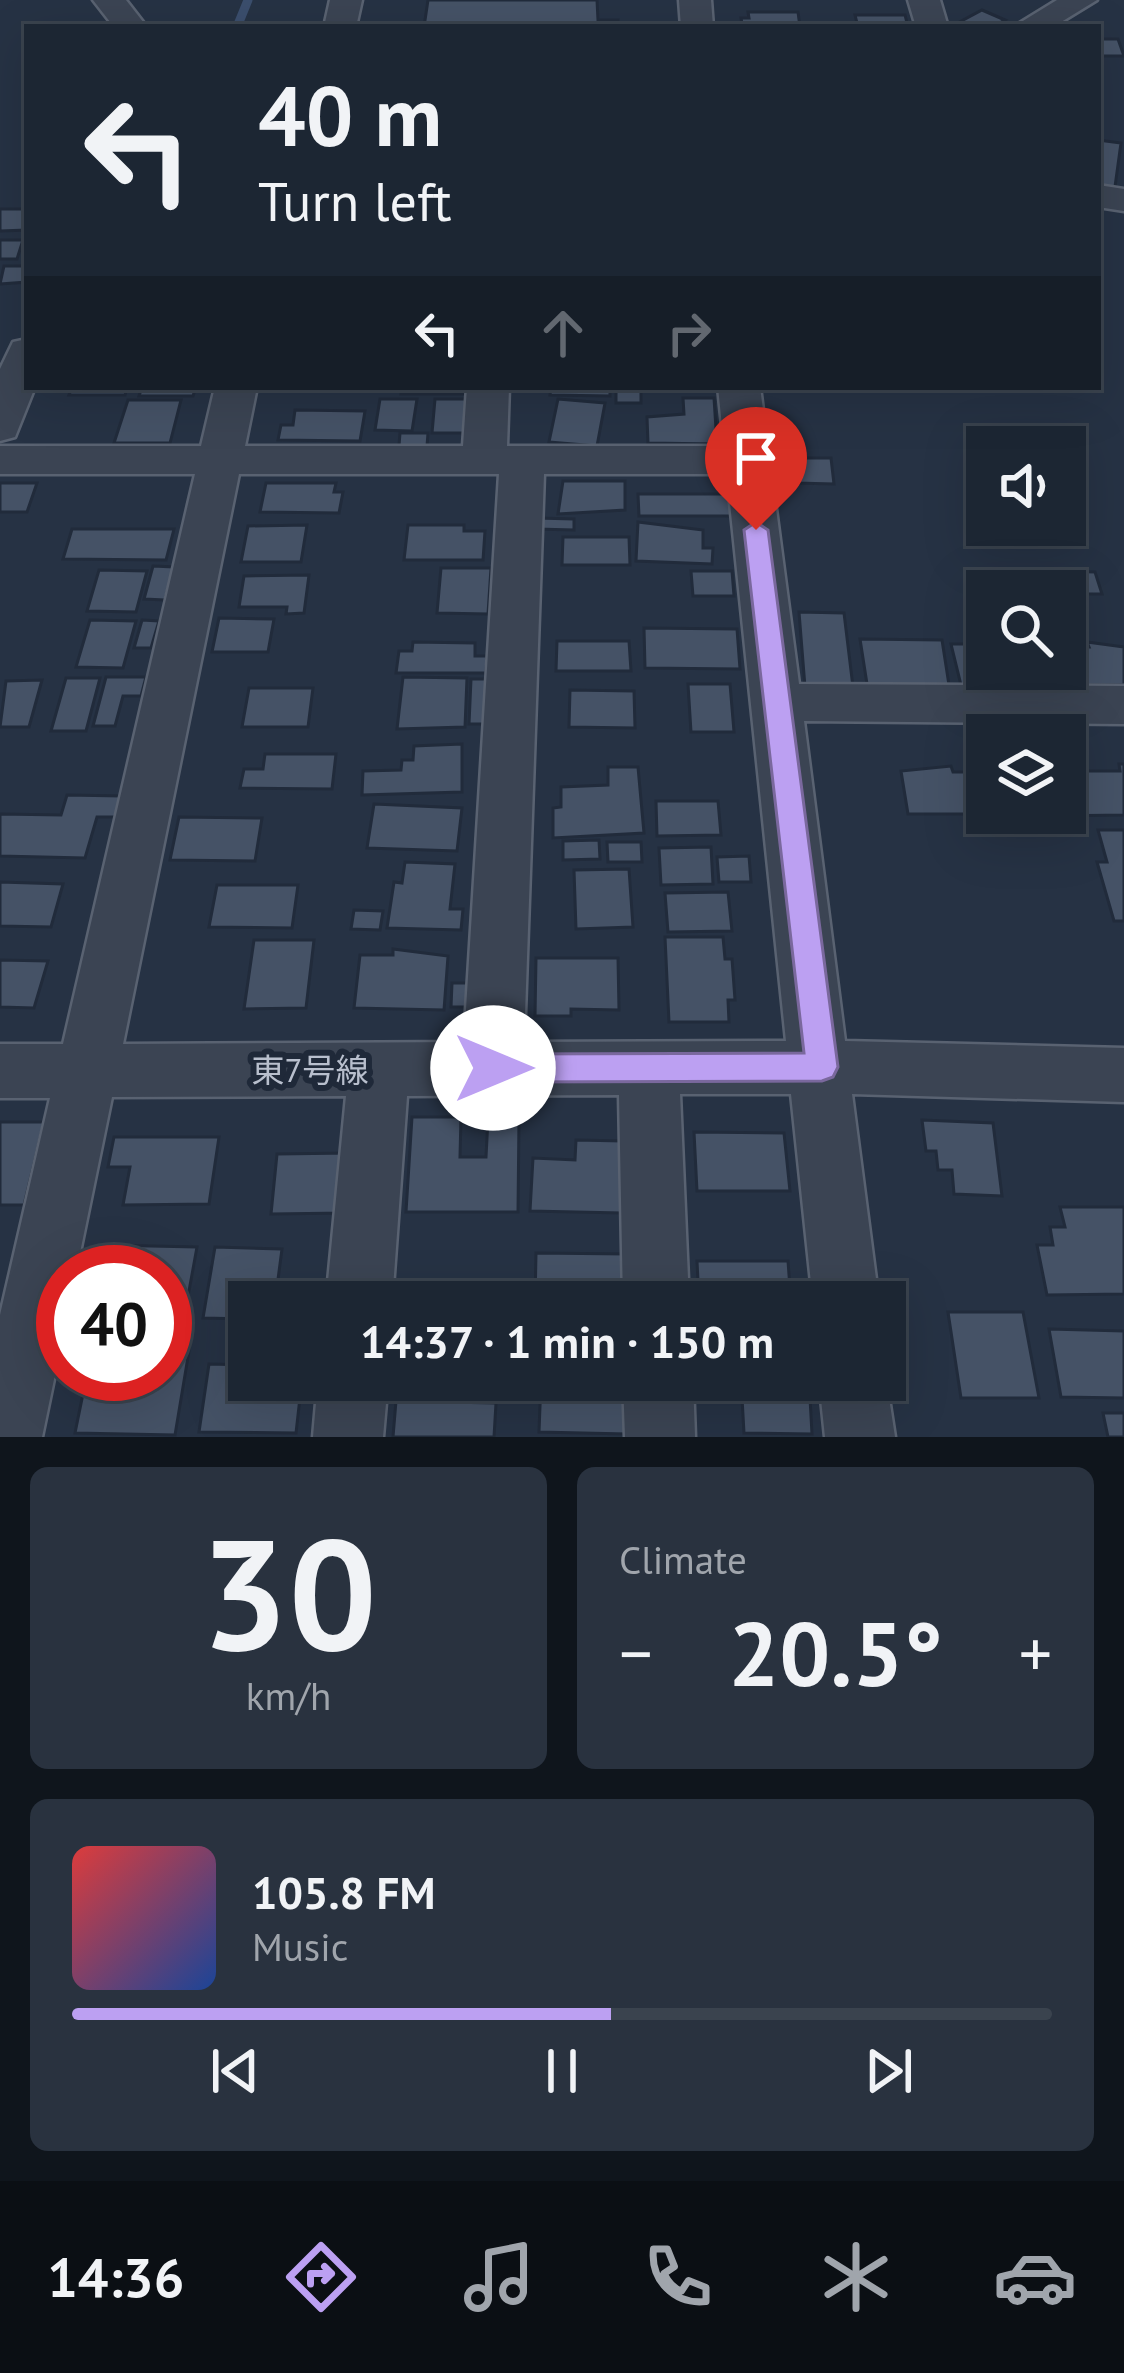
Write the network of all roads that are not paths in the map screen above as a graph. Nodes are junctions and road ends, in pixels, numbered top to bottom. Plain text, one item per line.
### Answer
1 (109, 0) edge
2 (1081, 0) edge
3 (129, 24) edge
4 (1035, 24) edge
5 (24, 360) edge
6 (235, 390) edge
7 (489, 390) edge
8 (739, 390) edge
9 (0, 428) edge
10 (0, 460) edge
11 (220, 460) junction
12 (748, 460) junction
13 (503, 461) junction
14 (776, 702) junction
15 (1124, 705) edge
16 (822, 1067) junction
17 (493, 1068) junction
18 (649, 1068) junction
19 (379, 1070) junction
20 (0, 1071) edge
21 (88, 1071) junction
22 (1124, 1075) edge
23 (361, 1281) edge
24 (655, 1281) edge
25 (844, 1281) edge
26 (351, 1401) edge
27 (659, 1401) edge
28 (856, 1401) edge
29 (8, 1437) edge
30 (348, 1437) edge
31 (660, 1437) edge
32 (860, 1437) edge

1 - 3 street
2 - 4 street
5 - 9 street
6 - 11 street
7 - 13 street
8 - 12 street
10 - 11 street
11 - 13 street
11 - 21 street
12 - 13 street
12 - 14 street
13 - 17 street
14 - 15 street
14 - 16 street
16 - 18 street, 東7号線
16 - 22 street, 東7号線
16 - 25 street
17 - 18 street, 東7号線
17 - 19 street, 東7号線
18 - 24 street
19 - 21 street, 東7号線
19 - 23 street
20 - 21 street, 東7号線
21 - 29 street
26 - 30 street
27 - 31 street
28 - 32 street

